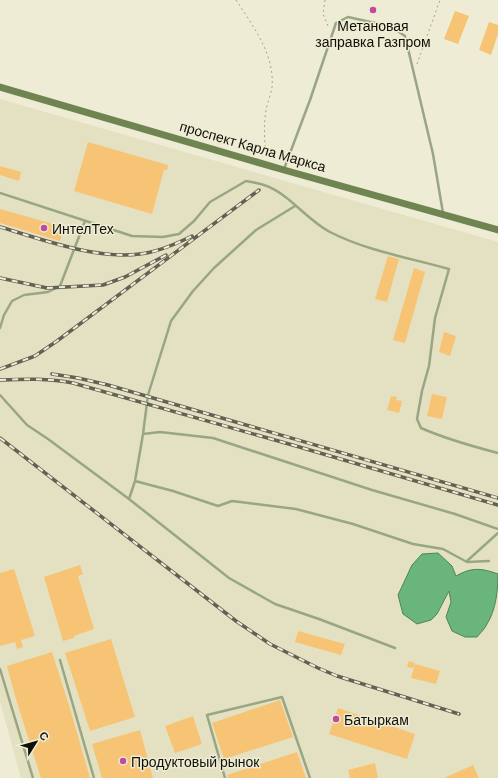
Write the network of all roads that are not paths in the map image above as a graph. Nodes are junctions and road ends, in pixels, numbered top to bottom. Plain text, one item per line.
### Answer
1 (0, 86) edge
2 (284, 170) junction
3 (0, 193) edge
4 (295, 206) junction
5 (444, 216) junction
6 (85, 221) junction
7 (498, 230) edge
8 (0, 328) edge
9 (0, 395) edge
10 (143, 434) junction
11 (498, 454) edge
12 (135, 481) junction
13 (129, 499) junction
14 (498, 529) edge
15 (498, 533) edge
16 (489, 561) dead end
17 (467, 562) junction
18 (395, 648) dead end
19 (60, 660) dead end
20 (0, 669) edge
21 (33, 778) edge
22 (94, 778) edge
23 (225, 778) edge
24 (310, 778) edge

1 - 2 main road, проспект Карла Маркса
2 - 5 main road, проспект Карла Маркса
2 - 5 lane
3 - 6 lane
4 - 6 lane
4 - 10 lane
4 - 11 lane
5 - 7 main road, проспект Карла Маркса
6 - 8 lane
9 - 13 lane
10 - 12 lane
10 - 14 lane
12 - 13 lane
12 - 17 lane
13 - 18 lane
15 - 17 lane
16 - 17 lane
19 - 22 lane
20 - 21 lane
23 - 24 lane

